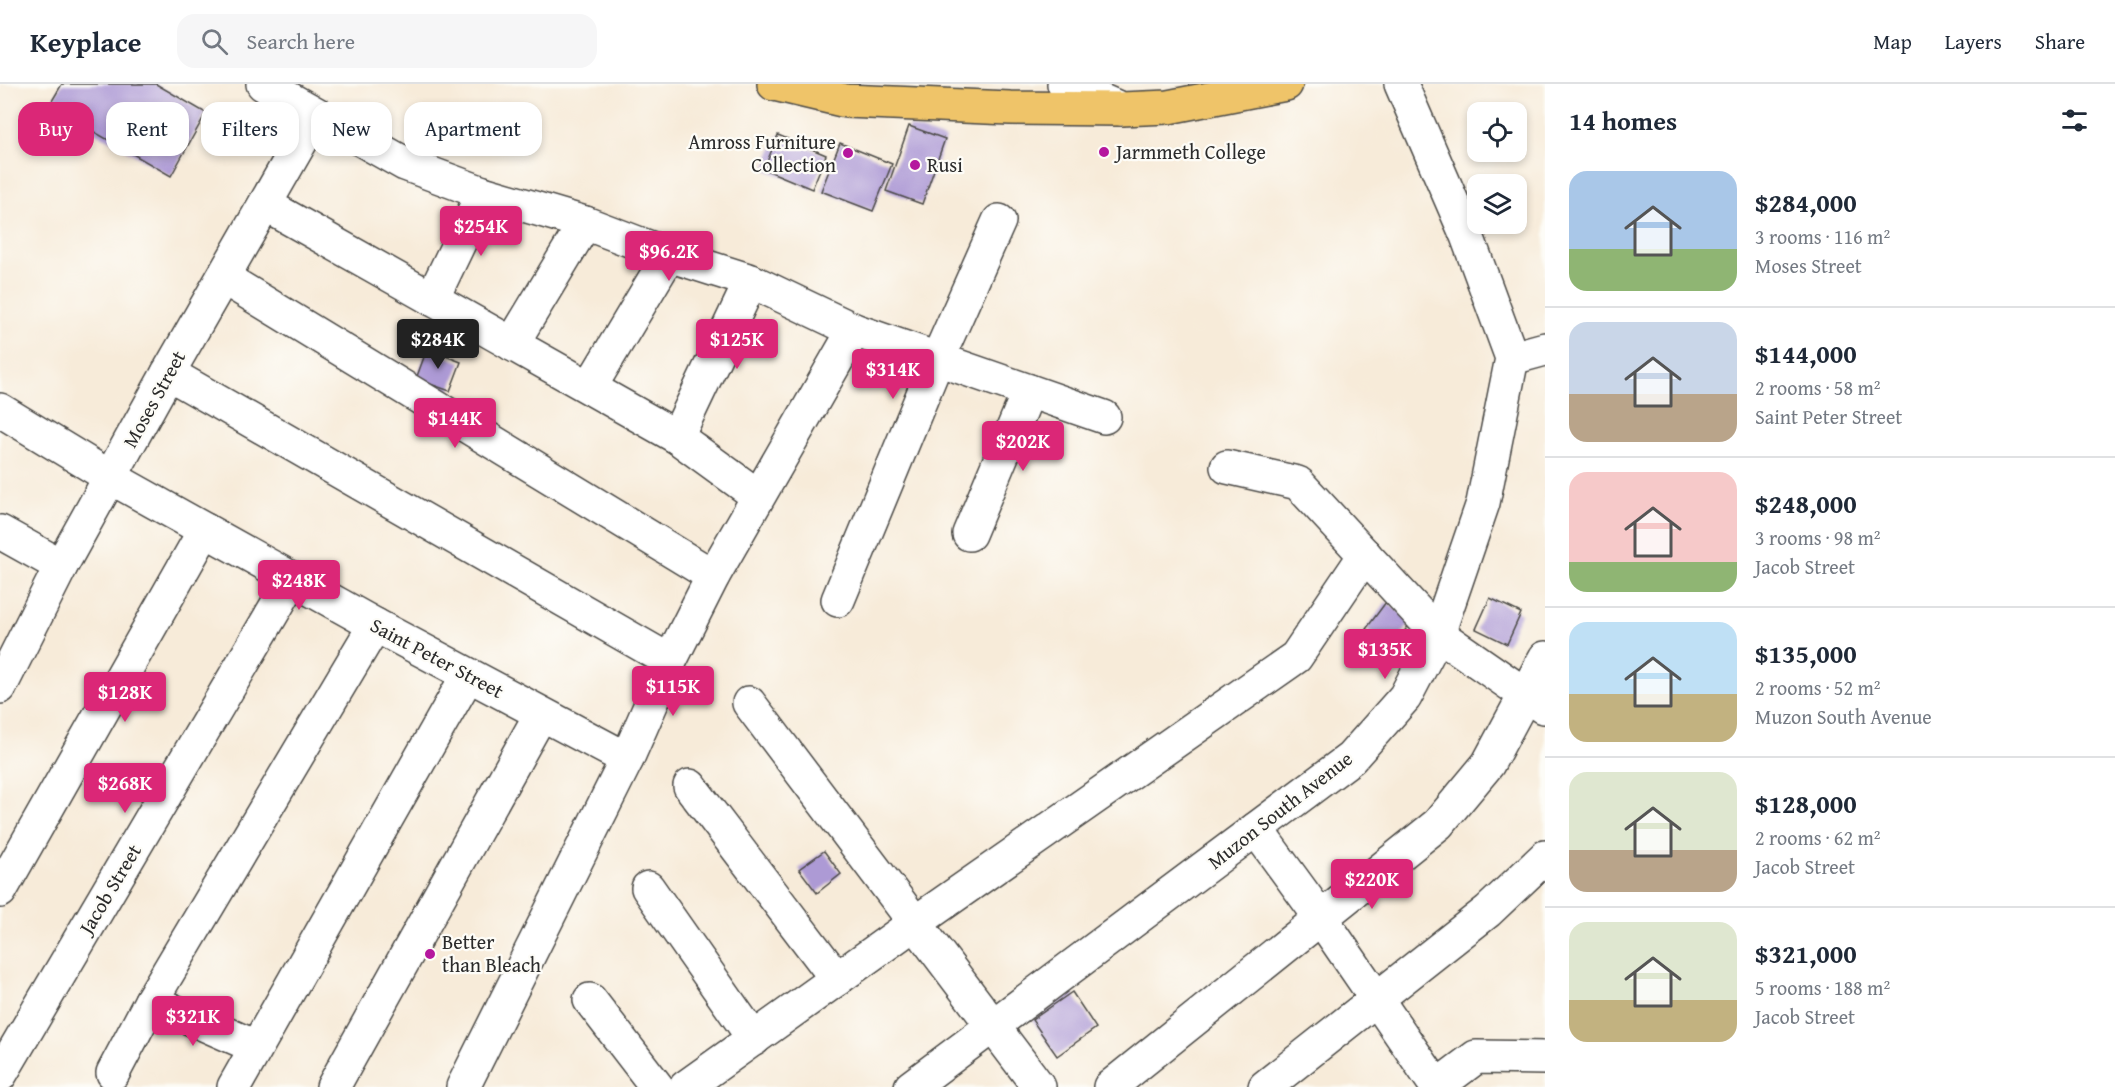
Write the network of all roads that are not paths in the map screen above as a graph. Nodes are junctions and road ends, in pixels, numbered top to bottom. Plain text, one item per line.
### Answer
1 (262, 84) edge
2 (774, 84) edge
3 (1064, 84) edge
4 (1286, 84) edge
5 (1401, 84) edge
6 (1242, 88) edge
7 (1121, 109) junction
8 (311, 112) edge
9 (311, 124) edge
10 (390, 156) edge
11 (483, 193) junction
12 (266, 205) junction
13 (999, 221) dead end
14 (585, 223) junction
15 (669, 255) junction
16 (224, 278) junction
17 (751, 281) junction
18 (432, 299) junction
19 (854, 330) junction
20 (512, 344) junction
21 (1545, 349) edge
22 (938, 358) junction
23 (1512, 358) junction
24 (168, 373) junction
25 (590, 387) junction
26 (1029, 391) junction
27 (0, 410) edge
28 (1104, 417) dead end
29 (676, 437) junction
30 (1227, 467) dead end
31 (110, 477) junction
32 (758, 496) junction
33 (205, 530) junction
34 (0, 532) edge
35 (969, 534) dead end
36 (1365, 555) junction
37 (61, 566) junction
38 (713, 576) junction
39 (293, 578) junction
40 (838, 600) dead end
41 (375, 625) junction
42 (1438, 634) junction
43 (1545, 658) edge
44 (670, 661) junction
45 (5, 666) edge
46 (468, 675) junction
47 (1536, 701) edge
48 (749, 703) dead end
49 (541, 714) junction
50 (627, 759) junction
51 (690, 786) dead end
52 (1256, 830) junction
53 (1545, 857) edge
54 (648, 888) dead end
55 (0, 891) edge
56 (1321, 918) junction
57 (915, 923) junction
58 (837, 979) junction
59 (590, 1000) dead end
60 (1377, 1000) junction
61 (151, 1001) junction
62 (993, 1027) junction
63 (754, 1039) junction
64 (256, 1047) junction
65 (1545, 1058) edge
66 (112, 1073) dead end
67 (0, 1075) edge
68 (234, 1087) edge
69 (333, 1087) edge
70 (463, 1087) edge
71 (657, 1087) edge
72 (687, 1087) edge
73 (911, 1087) edge
74 (1038, 1087) edge
75 (1110, 1087) edge
76 (1265, 1087) edge
77 (1437, 1087) edge

1 - 8 street
2 - 7 main road
3 - 7 street
4 - 6 main road
5 - 23 street
6 - 7 main road
9 - 12 street, Moses Street
10 - 11 street
11 - 14 street
11 - 18 street
12 - 16 street, Moses Street
12 - 18 street
13 - 22 street
14 - 15 street
14 - 20 street
15 - 17 street
15 - 25 street
16 - 24 street, Moses Street
16 - 38 street
17 - 19 street
17 - 29 street
18 - 20 street
19 - 22 street
19 - 32 street
20 - 25 street
21 - 23 street
22 - 26 street
22 - 40 street
23 - 42 street, Muzon South Avenue
24 - 31 street, Moses Street
24 - 44 street
25 - 29 street
26 - 28 street
26 - 35 street
27 - 31 street, Saint Peter Street
29 - 32 street
30 - 36 street
31 - 33 street, Saint Peter Street
31 - 37 street, Moses Street
32 - 38 street
33 - 39 street, Saint Peter Street
33 - 55 street
34 - 37 street
36 - 42 street
36 - 57 street
37 - 45 street, Moses Street
38 - 44 street
39 - 41 street, Saint Peter Street
39 - 67 street, Jacob Street
41 - 46 street, Saint Peter Street
41 - 61 street
42 - 47 street
42 - 52 street, Muzon South Avenue
43 - 47 street
44 - 50 street
46 - 49 street, Saint Peter Street
46 - 64 street
47 - 56 street
48 - 57 street
49 - 50 street, Saint Peter Street
49 - 69 street
50 - 70 street
51 - 58 street
52 - 56 street
52 - 62 street, Muzon South Avenue
53 - 60 street
54 - 63 street
56 - 60 street
56 - 75 street
57 - 58 street
57 - 62 street
58 - 63 street
59 - 71 street
60 - 76 street
60 - 77 street
61 - 64 street
61 - 66 street
62 - 73 street, Muzon South Avenue
62 - 74 street
63 - 72 street
64 - 68 street
65 - 77 street

